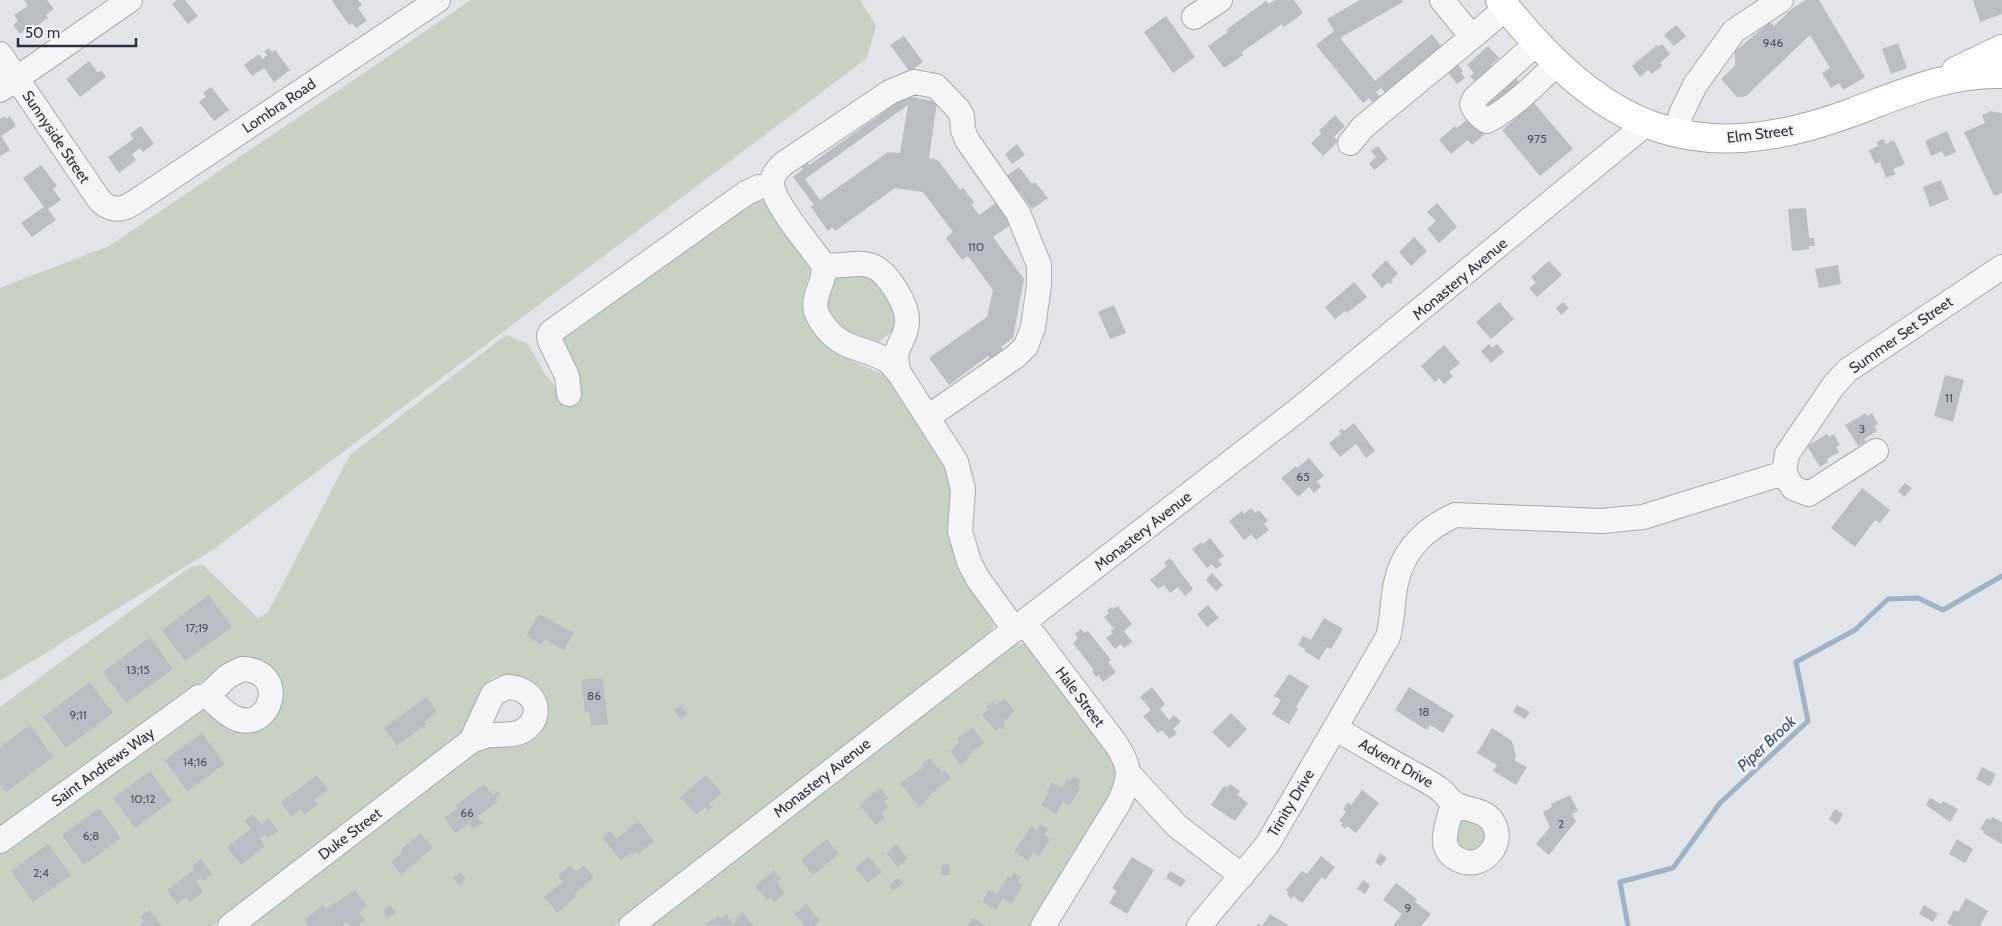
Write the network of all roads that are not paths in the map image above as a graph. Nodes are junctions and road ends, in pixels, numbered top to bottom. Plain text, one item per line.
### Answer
1 (130, 0) edge
2 (438, 0) edge
3 (1220, 0) edge
4 (1442, 0) edge
5 (1781, 0) edge
6 (1503, 4) edge
7 (1194, 17) dead end
8 (1472, 36) junction
9 (1536, 44) junction
10 (2002, 49) edge
11 (0, 54) edge
12 (1556, 64) junction
13 (2002, 74) edge
14 (8, 84) edge
15 (1931, 84) junction
16 (1646, 124) junction
17 (1677, 133) junction
18 (1350, 143) dead end
19 (772, 184) junction
20 (119, 209) joint
21 (823, 264) junction
22 (2002, 267) edge
23 (899, 373) junction
24 (569, 394) dead end
25 (928, 417) junction
26 (1876, 451) dead end
27 (1784, 473) junction
28 (1020, 626) junction
29 (207, 696) dead end
30 (1336, 729) junction
31 (471, 741) dead end
32 (1129, 774) junction
33 (1452, 802) dead end
34 (0, 841) edge
35 (1242, 876) junction
36 (230, 926) edge
37 (631, 926) edge
38 (1043, 926) edge
39 (1199, 926) edge

1 - 14 street
2 - 20 street, Lombra Road
3 - 7 street
4 - 8 street
5 - 17 street
6 - 8 street
6 - 9 main road, Elm Street
8 - 18 street
9 - 12 main road, Elm Street
9 - 12 street
10 - 15 main road
11 - 14 street, Sunnyside Street
12 - 16 main road, Elm Street
13 - 15 main road, Elm Street
14 - 20 street, Sunnyside Street
15 - 17 main road, Elm Street
16 - 17 main road, Elm Street
16 - 28 street, Monastery Avenue
19 - 21 street
19 - 24 street
19 - 25 street
21 - 23 street
21 - 23 street
22 - 27 street, Summer Set Street
23 - 25 street, Hale Street
25 - 28 street, Hale Street
26 - 27 street
27 - 30 street, Trinity Drive
28 - 32 street, Hale Street
28 - 37 street, Monastery Avenue
29 - 34 street, Saint Andrews Way
30 - 33 street, Advent Drive
30 - 35 street, Trinity Drive
31 - 36 street, Duke Street
32 - 35 street, Hale Street
32 - 38 street
35 - 39 street, Trinity Drive

